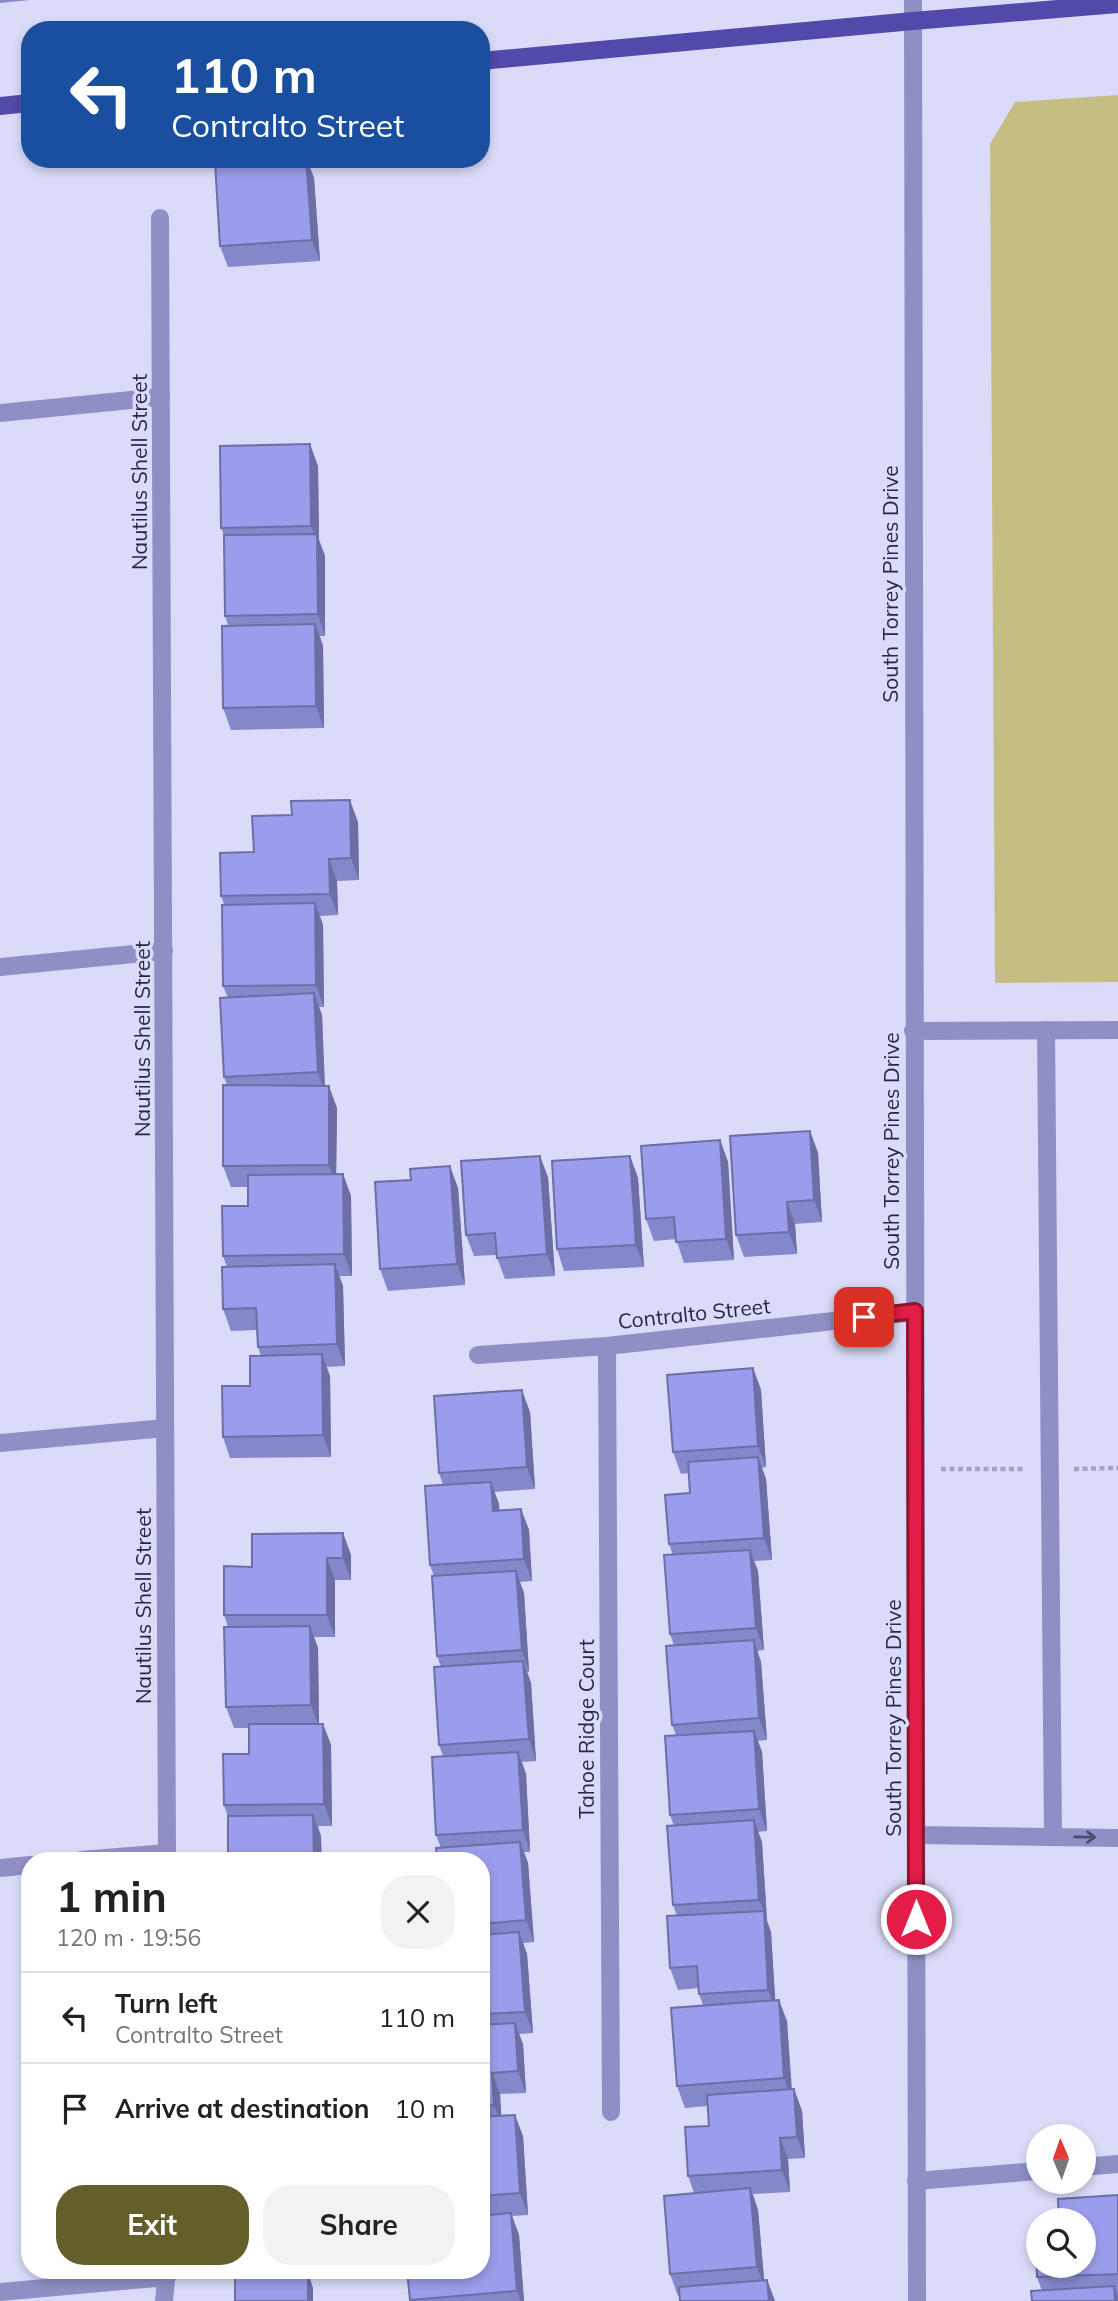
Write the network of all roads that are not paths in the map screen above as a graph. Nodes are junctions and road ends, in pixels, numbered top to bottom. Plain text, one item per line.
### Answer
1 (913, 0) edge
2 (1118, 4) edge
3 (913, 21) junction
4 (490, 60) edge
5 (21, 104) edge
6 (0, 106) edge
7 (159, 218) dead end
8 (161, 397) junction
9 (0, 413) edge
10 (164, 951) junction
11 (0, 967) edge
12 (1046, 1030) junction
13 (1118, 1030) edge
14 (913, 1031) junction
15 (915, 1311) junction
16 (607, 1346) junction
17 (478, 1355) dead end
18 (165, 1429) junction
19 (0, 1443) edge
20 (916, 1835) junction
21 (1053, 1837) junction
22 (1118, 1838) edge
23 (167, 1852) edge
24 (21, 1866) edge
25 (0, 1868) edge
26 (611, 2112) dead end
27 (1118, 2164) edge
28 (1096, 2166) edge
29 (1026, 2172) edge
30 (916, 2181) junction
31 (121, 2279) edge
32 (166, 2279) edge
33 (0, 2292) edge
34 (164, 2301) edge
35 (917, 2301) edge

1 - 3 street, South Torrey Pines Drive
2 - 3 main road
3 - 4 main road
3 - 14 street, South Torrey Pines Drive
5 - 6 main road
7 - 8 street, Nautilus Shell Street
8 - 9 street
8 - 10 street, Nautilus Shell Street
10 - 11 street
10 - 18 street, Nautilus Shell Street
12 - 13 street
12 - 14 street
12 - 21 street
14 - 15 street, South Torrey Pines Drive
15 - 16 street, Contralto Street
15 - 20 street, South Torrey Pines Drive
16 - 17 street, Contralto Street
16 - 26 street, Tahoe Ridge Court
18 - 19 street
18 - 23 street, Nautilus Shell Street
20 - 21 street
20 - 30 street, South Torrey Pines Drive
21 -> 22 street
24 - 25 street
27 - 28 street
29 - 30 street
30 - 35 street, South Torrey Pines Drive
31 - 33 street
32 - 34 street

